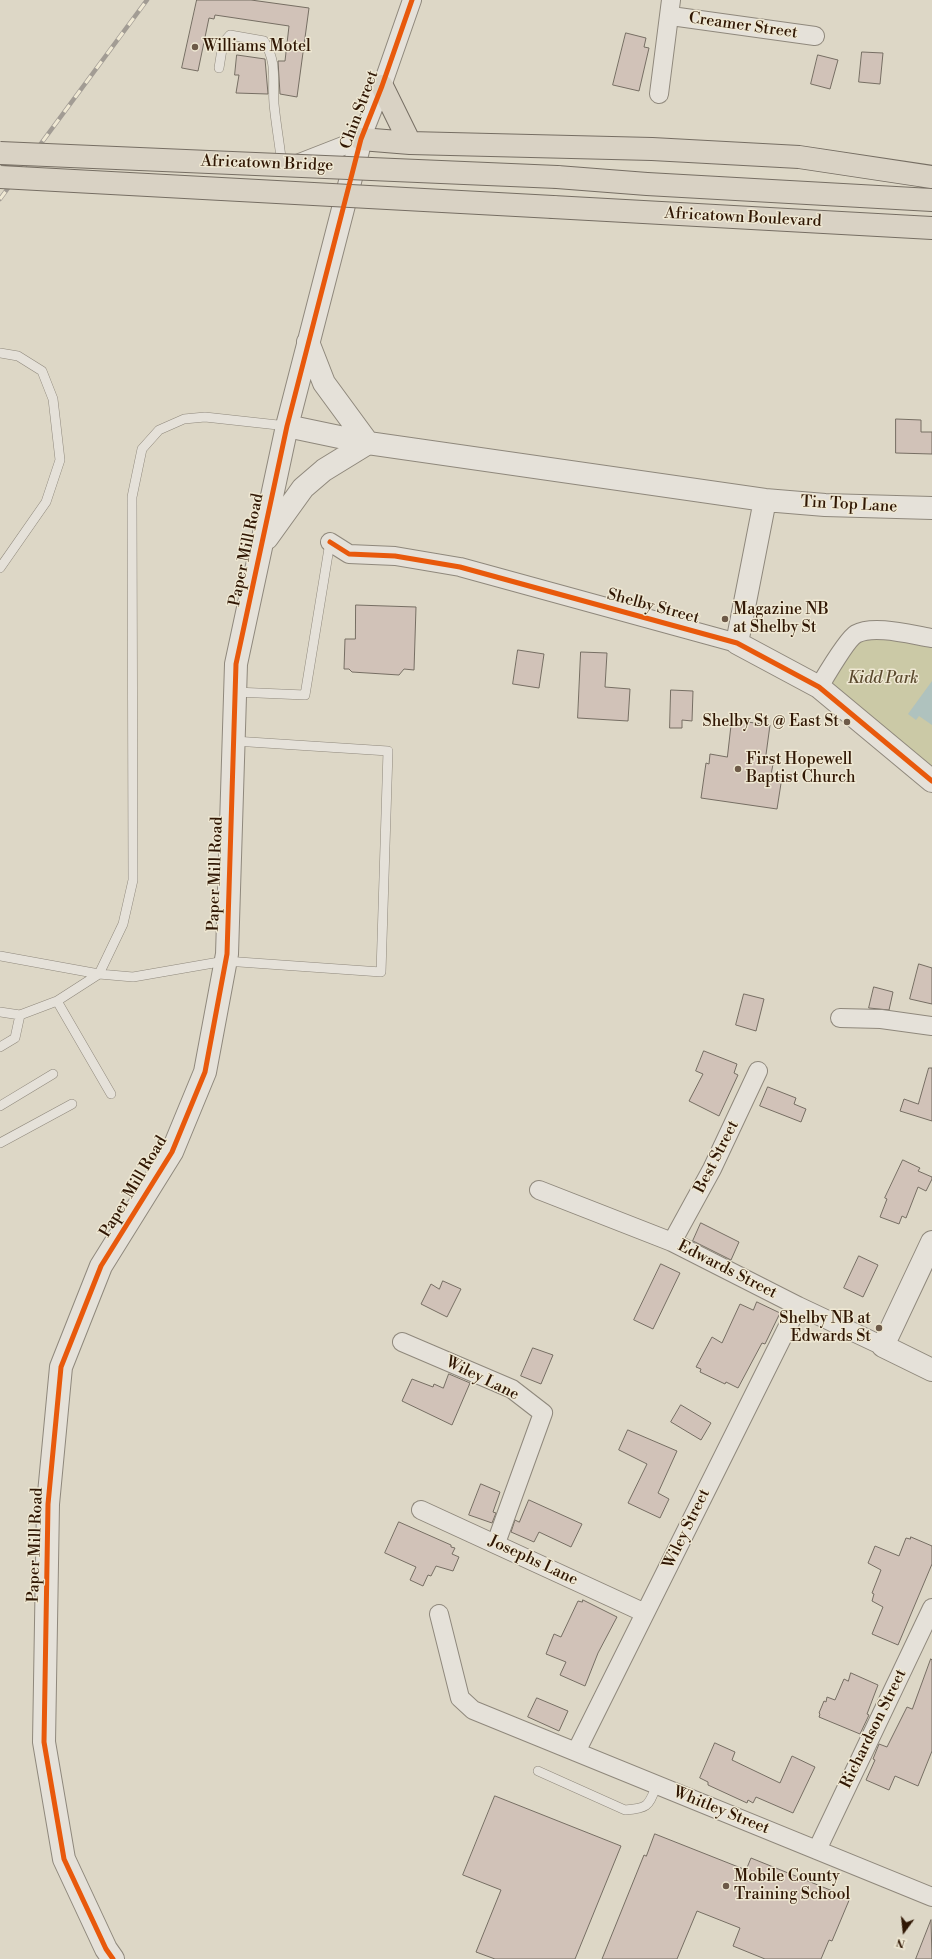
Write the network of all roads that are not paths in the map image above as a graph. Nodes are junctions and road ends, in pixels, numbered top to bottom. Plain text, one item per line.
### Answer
1 (412, 0) edge
2 (671, 8) edge
3 (815, 36) dead end
4 (219, 68) dead end
5 (382, 86) junction
6 (659, 94) dead end
7 (361, 139) junction
8 (410, 143) junction
9 (0, 153) edge
10 (0, 159) edge
11 (282, 170) junction
12 (558, 177) joint
13 (932, 177) edge
14 (0, 178) edge
15 (932, 200) edge
16 (553, 207) joint
17 (932, 228) edge
18 (337, 231) joint
19 (308, 342) junction
20 (0, 353) edge
21 (287, 426) junction
22 (368, 444) junction
23 (765, 500) junction
24 (932, 508) edge
25 (330, 542) joint
26 (262, 546) junction
27 (0, 568) edge
28 (932, 638) edge
29 (737, 643) junction
30 (819, 687) junction
31 (235, 692) junction
32 (234, 741) junction
33 (932, 781) edge
34 (0, 956) edge
35 (225, 961) junction
36 (99, 974) junction
37 (57, 1001) junction
38 (0, 1012) edge
39 (20, 1015) junction
40 (840, 1018) dead end
41 (932, 1026) edge
42 (0, 1047) edge
43 (758, 1071) dead end
44 (53, 1074) dead end
45 (110, 1094) dead end
46 (72, 1104) dead end
47 (0, 1106) edge
48 (0, 1143) edge
49 (539, 1190) dead end
50 (672, 1242) junction
51 (932, 1242) edge
52 (798, 1306) junction
53 (402, 1342) dead end
54 (883, 1346) junction
55 (932, 1370) edge
56 (421, 1510) dead end
57 (496, 1543) junction
58 (932, 1608) edge
59 (645, 1613) junction
60 (439, 1614) dead end
61 (576, 1752) junction
62 (538, 1771) dead end
63 (657, 1785) junction
64 (816, 1850) junction
65 (932, 1897) edge
66 (114, 1959) edge

1 - 5 street, Chin Street
2 - 3 street, Creamer Street
2 - 6 street
4 - 11 lane
5 - 7 street, Chin Street
5 - 8 main road
7 - 8 main road
7 - 11 street
7 - 18 street, Chin Street
8 - 13 main road
9 - 12 main road, Africatown Bridge, bridge
10 - 11 street
12 - 15 main road, Africatown Boulevard
14 - 16 main road, Africatown Bridge, bridge
16 - 17 main road, Africatown Boulevard
18 - 19 street, Paper Mill Road
19 - 21 street, Paper Mill Road
19 - 22 street
20 - 27 lane
21 - 22 street, Tin Top Lane
21 - 26 street, Paper Mill Road
21 - 36 lane
22 - 23 street, Tin Top Lane
22 - 26 street
23 - 24 street, Tin Top Lane
23 - 29 street
25 - 29 street, Shelby Street
25 - 31 lane
26 - 31 street, Paper Mill Road
28 - 30 street
29 - 30 street, Shelby Street
30 - 33 street, Shelby Street
31 - 32 street, Paper Mill Road
32 - 35 street, Paper Mill Road
32 - 35 lane
34 - 36 lane
35 - 36 lane
35 - 66 street, Paper Mill Road
36 - 37 lane
37 - 39 lane
37 - 45 lane
38 - 39 lane
39 - 42 lane
40 - 41 street
43 - 50 street, Best Street
44 - 47 lane
46 - 48 lane
49 - 50 street, Edwards Street
50 - 52 street, Edwards Street
51 - 54 street
52 - 54 street, Edwards Street
52 - 59 street, Wiley Street
53 - 57 street, Wiley Lane
54 - 55 street, Edwards Street
56 - 57 street, Josephs Lane
57 - 59 street, Josephs Lane
58 - 64 street, Richardson Street
59 - 61 street, Wiley Street
60 - 61 street, Whitley Street
61 - 63 street, Whitley Street
62 - 63 lane
63 - 64 street, Whitley Street
64 - 65 street, Whitley Street

